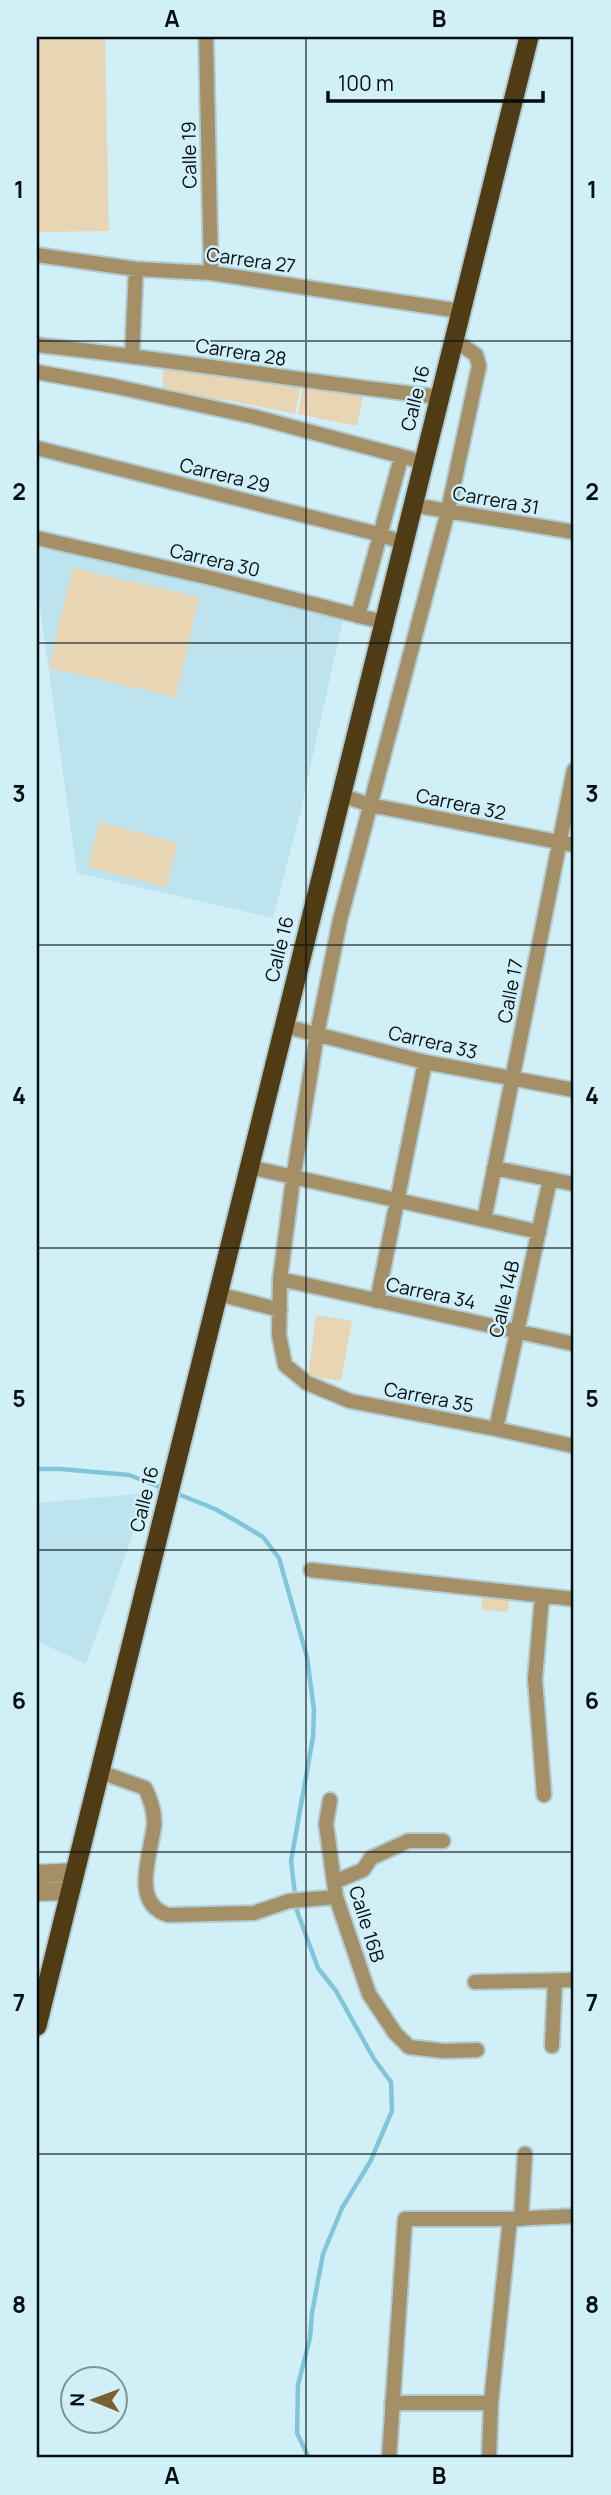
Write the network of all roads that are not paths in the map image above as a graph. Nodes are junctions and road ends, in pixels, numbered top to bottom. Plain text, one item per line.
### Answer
1 (206, 37) edge
2 (529, 37) edge
3 (37, 255) edge
4 (136, 268) junction
5 (211, 273) junction
6 (460, 311) junction
7 (453, 339) junction
8 (37, 345) edge
9 (132, 355) junction
10 (37, 372) edge
11 (439, 397) junction
12 (37, 448) edge
13 (401, 458) junction
14 (423, 462) junction
15 (412, 505) junction
16 (448, 511) junction
17 (574, 532) edge
18 (382, 535) junction
19 (37, 538) edge
20 (403, 543) junction
21 (358, 616) junction
22 (383, 622) junction
23 (574, 770) edge
24 (341, 795) junction
25 (370, 805) junction
26 (567, 844) edge
27 (284, 1026) junction
28 (317, 1034) junction
29 (425, 1062) junction
30 (512, 1079) junction
31 (574, 1090) edge
32 (249, 1167) junction
33 (494, 1168) junction
34 (293, 1179) junction
35 (550, 1179) junction
36 (574, 1184) edge
37 (397, 1201) junction
38 (484, 1220) junction
39 (539, 1232) junction
40 (280, 1279) junction
41 (218, 1294) junction
42 (377, 1301) junction
43 (279, 1310) junction
44 (516, 1332) junction
45 (574, 1344) edge
46 (496, 1429) junction
47 (574, 1446) edge
48 (311, 1570) dead end
49 (542, 1596) junction
50 (574, 1599) edge
51 (100, 1772) junction
52 (544, 1795) dead end
53 (330, 1800) dead end
54 (443, 1842) dead end
55 (37, 1874) edge
56 (73, 1881) junction
57 (335, 1890) junction
58 (37, 1892) edge
59 (574, 1980) edge
60 (555, 1981) junction
61 (475, 1982) dead end
62 (37, 2026) edge
63 (552, 2046) dead end
64 (477, 2050) dead end
65 (525, 2154) dead end
66 (574, 2216) edge
67 (515, 2219) junction
68 (392, 2403) junction
69 (491, 2403) junction
70 (389, 2458) edge
71 (489, 2458) edge

1 - 5 street, Calle 19
2 - 6 highway, Calle 16
3 - 4 street, Carrera 27
4 - 5 street, Carrera 27
4 - 9 street
5 - 6 street, Carrera 27
6 - 7 highway, Calle 16
7 - 11 highway, Calle 16
7 - 16 street
8 - 9 street, Carrera 28
9 - 11 street, Carrera 28
10 - 13 street
11 - 14 highway, Calle 16
12 - 18 street, Carrera 29
13 - 14 street
13 - 18 street, Calle 16
14 - 15 highway, Calle 16
15 - 16 street, Carrera 31
15 - 20 highway, Calle 16
16 - 17 street, Carrera 31
16 - 25 street
18 - 20 street, Carrera 29
18 - 21 street, Calle 16
19 - 21 street, Carrera 30
20 - 22 highway, Calle 16
21 - 22 street, Carrera 30
22 - 24 highway, Calle 16
23 - 26 street, Calle 17
24 - 25 street, Carrera 32
24 - 27 highway, Calle 16
25 - 26 street, Carrera 32
25 - 28 street
26 - 30 street, Calle 17
27 - 28 street, Carrera 33
27 - 32 highway, Calle 16
28 - 29 street, Carrera 33
28 - 34 street
29 - 30 street, Carrera 33
29 - 37 street
30 - 31 street, Carrera 33
30 - 33 street, Calle 17
32 - 34 street
32 - 41 highway, Calle 16
33 - 35 street
33 - 38 street, Calle 17
34 - 37 street
34 - 40 street
35 - 36 street
35 - 39 street, Calle 14B
37 - 38 street
37 - 42 street
38 - 39 street
39 - 44 street, Calle 14B
40 - 42 street, Carrera 34
40 - 43 street
41 - 43 street
41 - 51 highway, Calle 16
42 - 44 street, Carrera 34
43 - 46 street, Carrera 35
44 - 45 street, Carrera 34
44 - 46 street, Calle 14B
46 - 47 street, Carrera 35
48 - 49 street
49 - 50 street
49 - 52 street
51 - 56 highway, Calle 16
51 - 57 street
53 - 57 street, Calle 16B
54 - 57 street
55 - 56 street
56 - 58 street
56 - 62 highway, Calle 16
57 - 64 street, Calle 16B
59 - 60 street
60 - 61 street
60 - 63 street
65 - 67 street
66 - 67 street
67 - 68 street
67 - 69 street
68 - 69 street
68 - 70 street
69 - 71 street

